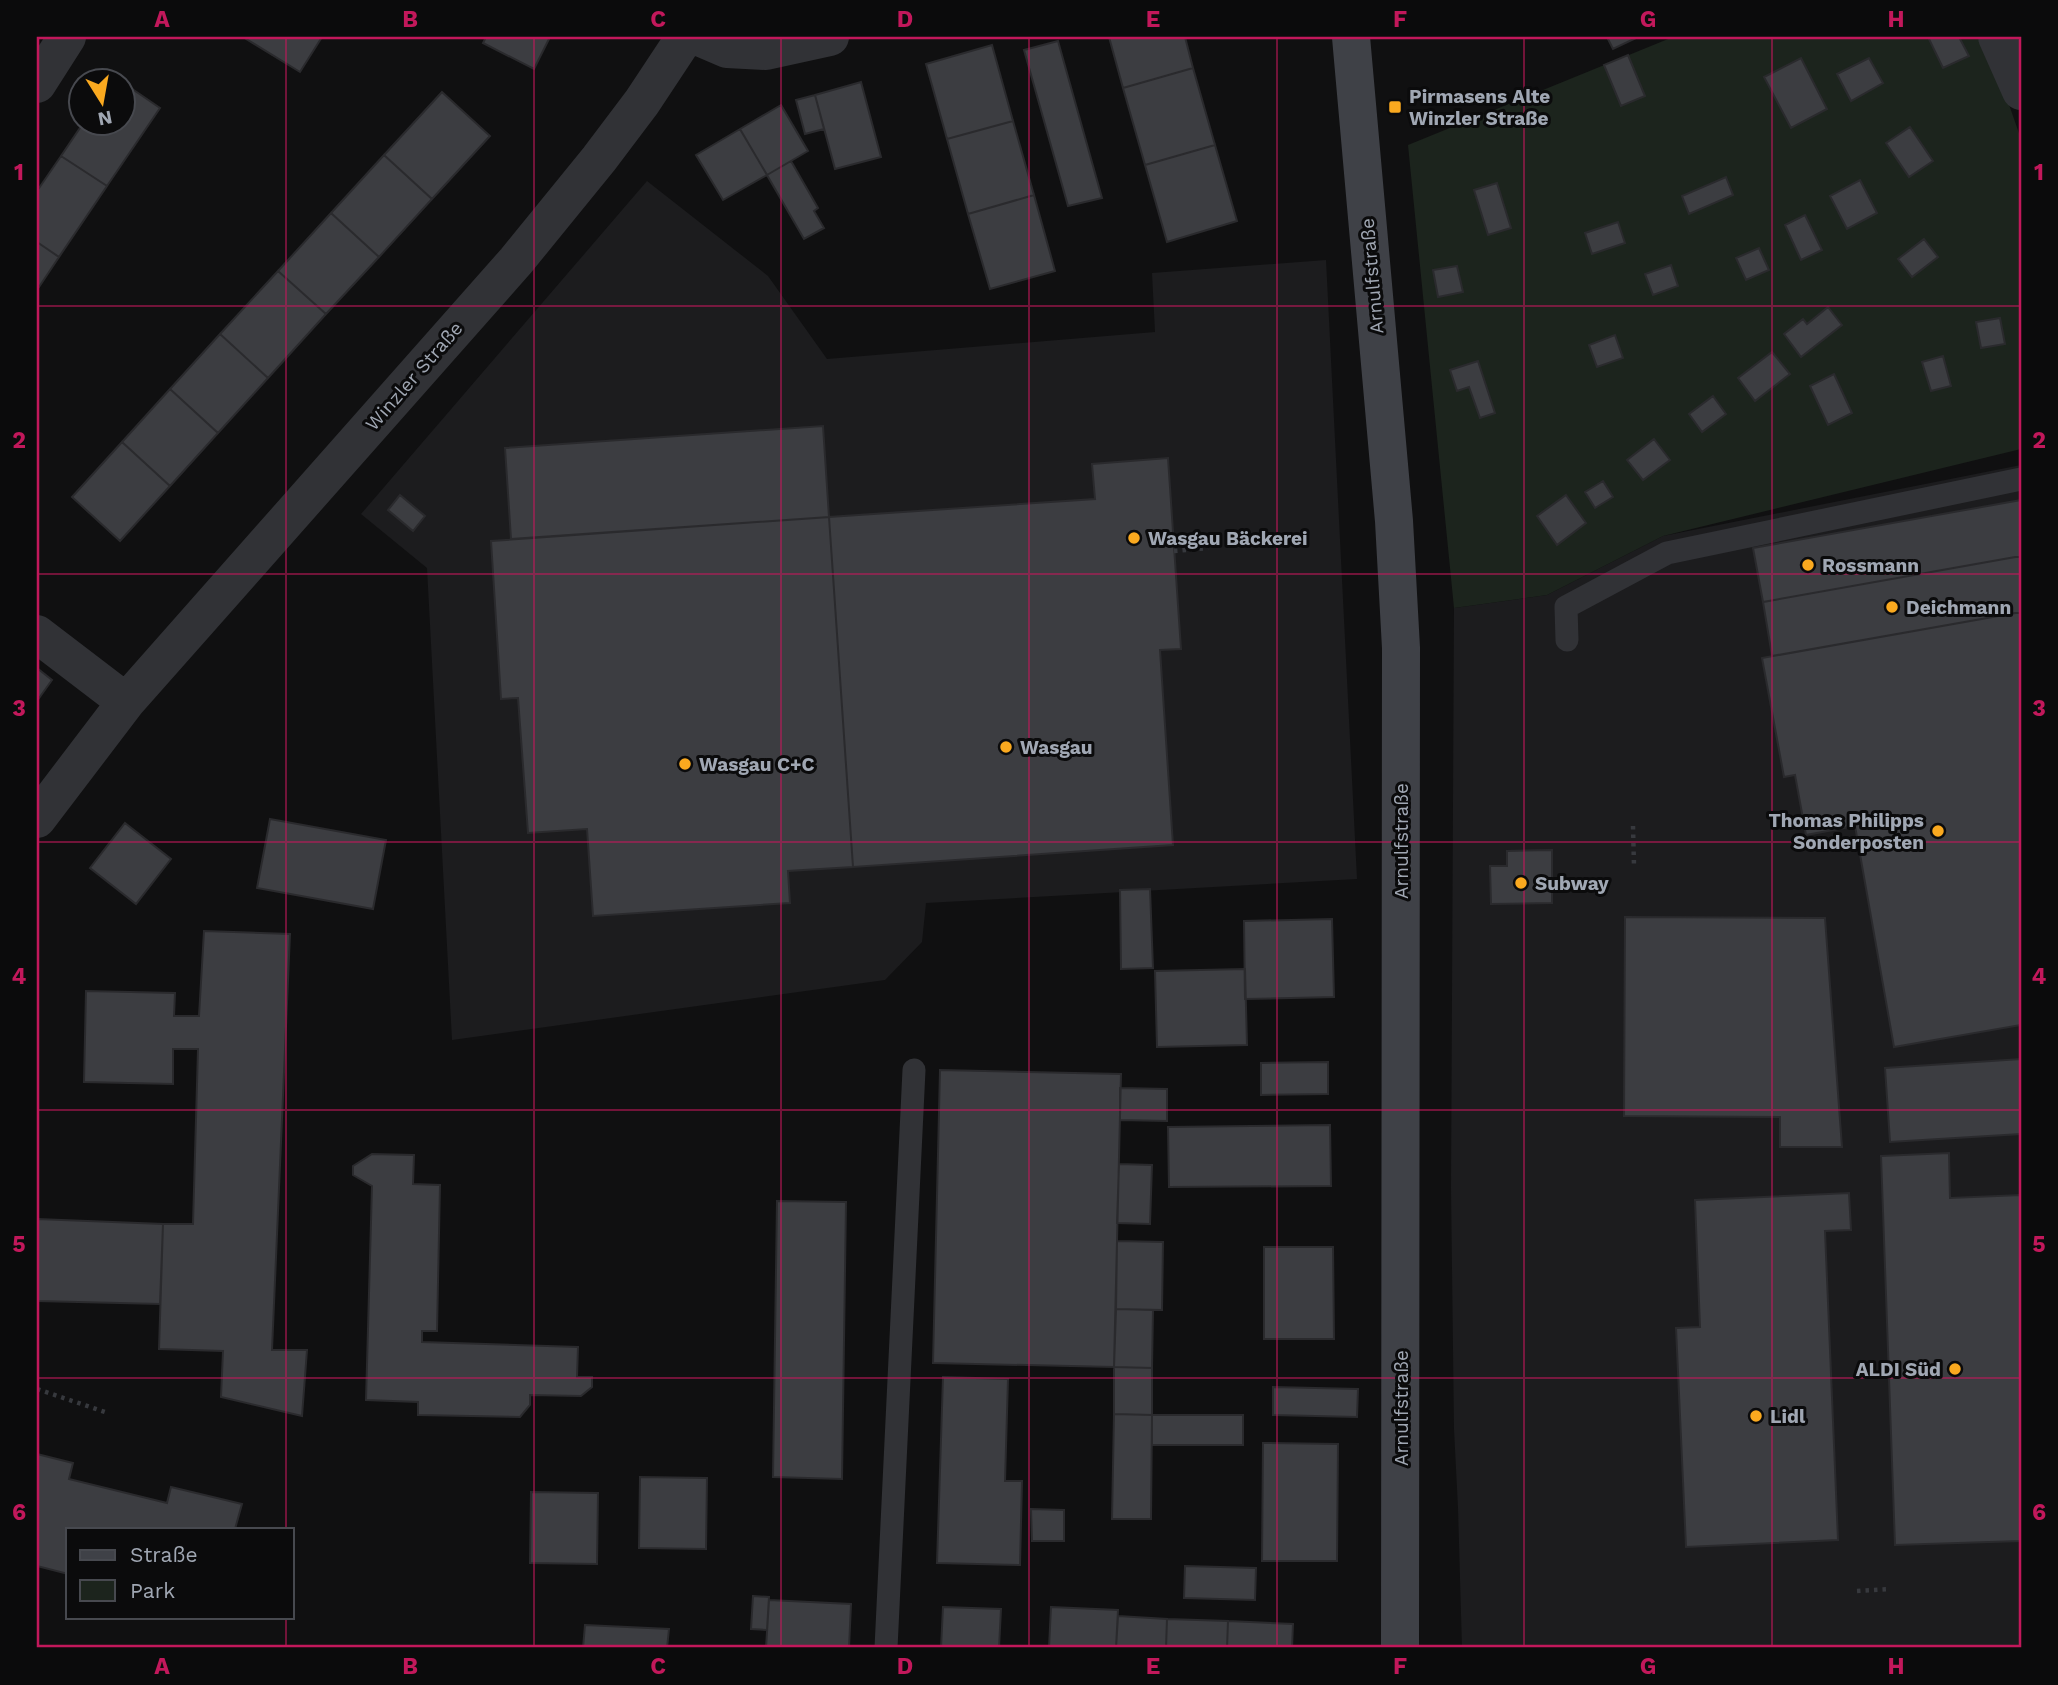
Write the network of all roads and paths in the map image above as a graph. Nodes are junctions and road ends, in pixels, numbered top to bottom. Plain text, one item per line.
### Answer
1 (67, 37) edge
2 (685, 37) edge
3 (699, 37) edge
4 (830, 37) edge
5 (1351, 37) edge
6 (1997, 37) edge
7 (37, 84) edge
8 (2021, 91) edge
9 (2021, 479) edge
10 (1208, 548) dead end
11 (1174, 551) dead end
12 (37, 634) edge
13 (1567, 640) dead end
14 (127, 702) junction
15 (37, 820) edge
16 (1633, 826) dead end
17 (1634, 866) dead end
18 (914, 1070) dead end
19 (37, 1389) edge
20 (105, 1412) dead end
21 (1890, 1589) dead end
22 (1857, 1591) dead end
23 (886, 1648) edge
24 (1400, 1648) edge

1 - 7 street
2 - 14 street, Winzler Straße
3 - 4 street
5 - 24 street, Arnulfstraße
6 - 8 street
9 - 13 lane
10 - 11 path
12 - 14 street
14 - 15 street, Winzler Straße
16 - 17 path
18 - 23 lane
19 - 20 path
21 - 22 path

